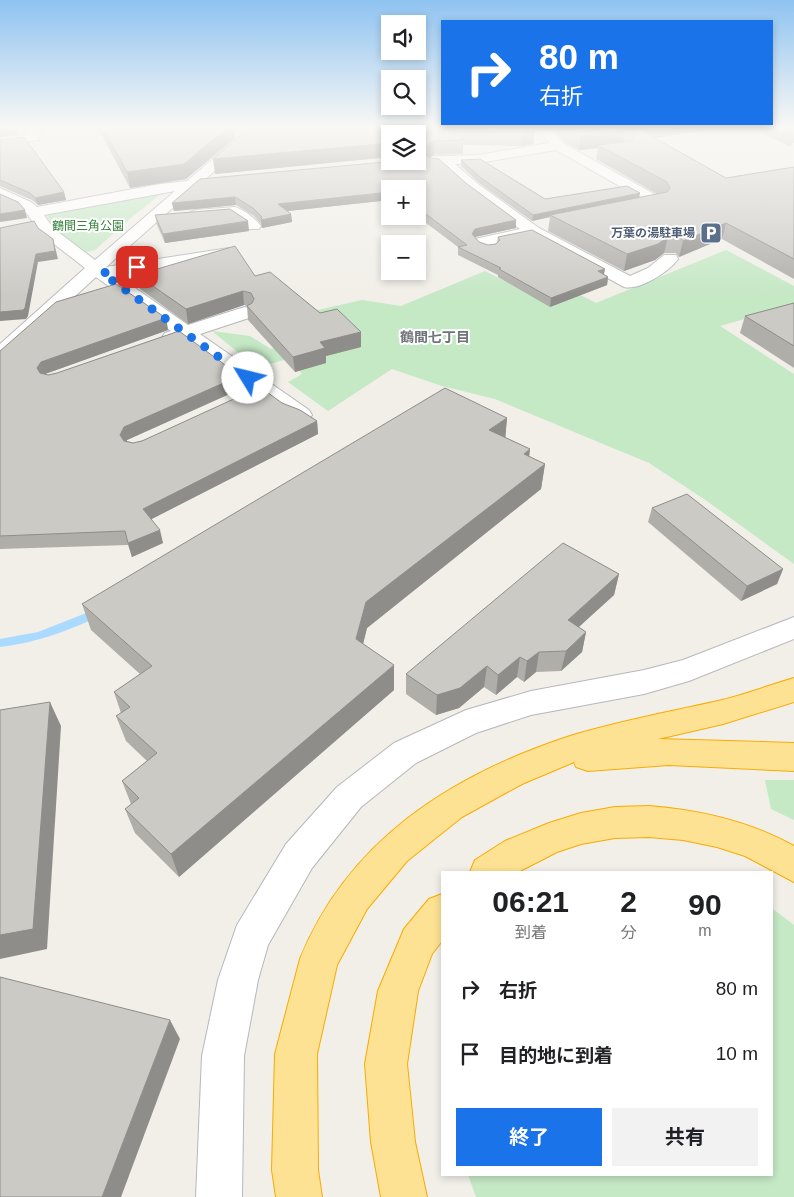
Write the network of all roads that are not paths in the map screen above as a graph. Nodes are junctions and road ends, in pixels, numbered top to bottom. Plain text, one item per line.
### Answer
1 (188, 184) edge
2 (193, 184) edge
3 (470, 184) edge
4 (626, 184) edge
5 (0, 192) edge
6 (622, 210) edge
7 (33, 219) junction
8 (152, 219) junction
9 (548, 224) dead end
10 (253, 226) dead end
11 (530, 229) junction
12 (489, 248) edge
13 (229, 253) edge
14 (670, 259) edge
15 (98, 270) junction
16 (245, 313) dead end
17 (185, 333) junction
18 (156, 343) edge
19 (0, 354) edge
20 (301, 415) edge
21 (794, 627) edge
22 (794, 690) edge
23 (794, 756) edge
24 (510, 774) junction
25 (794, 865) edge
26 (489, 871) edge
27 (441, 913) edge
28 (219, 1197) edge
29 (299, 1197) edge
30 (404, 1197) edge

1 - 7 street
2 - 8 street
3 - 11 street
4 - 6 street
5 - 7 street
7 - 15 street
8 - 10 street
8 - 15 street
9 - 11 street
11 - 12 street
11 - 14 street
13 - 15 street
15 - 17 street
15 - 19 street
16 - 17 street
17 - 18 street
17 - 20 street
21 - 28 street
22 - 24 highway
23 - 24 highway
24 - 29 highway
25 - 26 highway
27 - 30 highway

